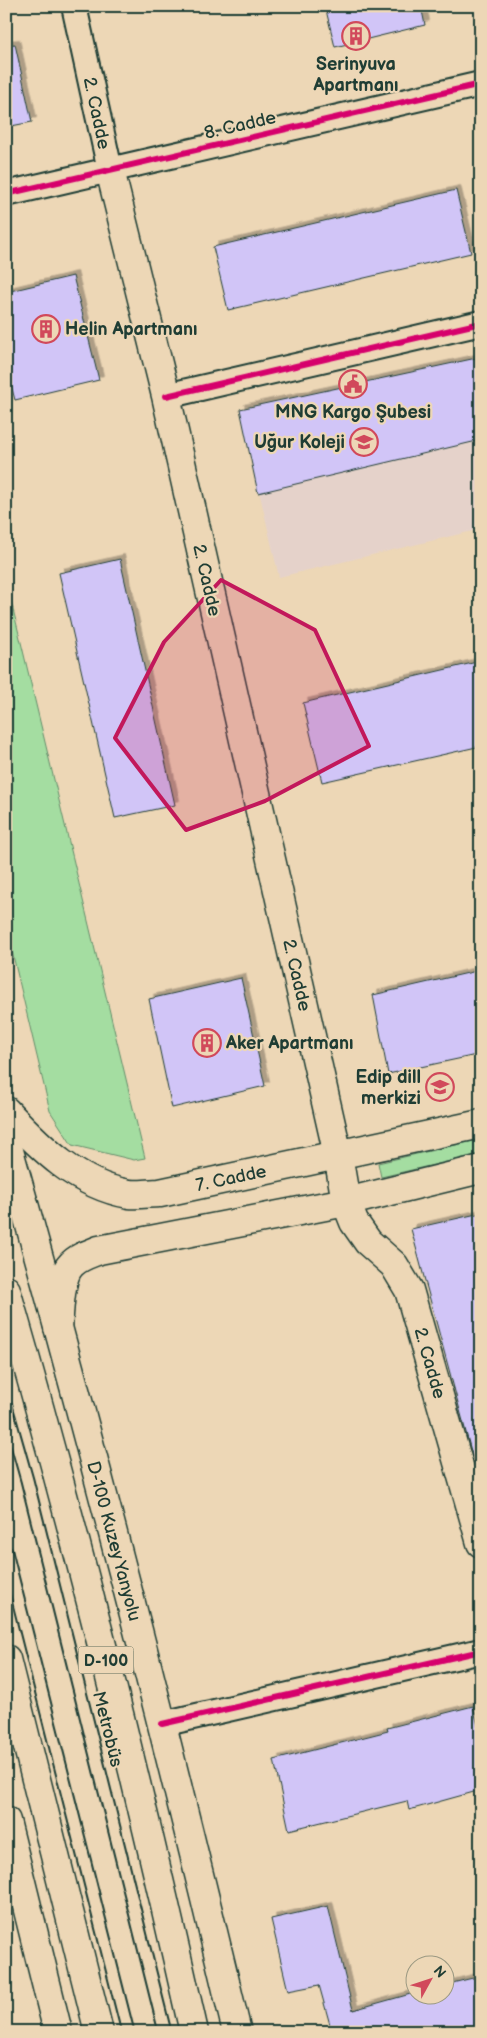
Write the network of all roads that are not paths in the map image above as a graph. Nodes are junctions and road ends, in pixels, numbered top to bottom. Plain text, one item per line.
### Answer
1 (74, 6) edge
2 (481, 84) edge
3 (110, 170) junction
4 (6, 194) edge
5 (481, 324) edge
6 (166, 396) junction
7 (6, 1111) edge
8 (481, 1124) edge
9 (6, 1140) edge
10 (338, 1155) junction
11 (481, 1169) edge
12 (346, 1202) junction
13 (6, 1290) edge
14 (58, 1327) junction
15 (6, 1406) edge
16 (481, 1543) edge
17 (6, 1552) edge
18 (481, 1650) edge
19 (6, 1658) edge
20 (162, 1724) junction
21 (6, 1821) edge
22 (58, 2032) edge
23 (99, 2032) edge
24 (128, 2032) edge
25 (165, 2032) edge
26 (194, 2032) edge
27 (237, 2032) edge

1 - 3 street, 2. Cadde
2 - 3 street, 8. Cadde
3 - 4 street, 8. Cadde
3 - 6 main road, 2. Cadde
5 - 6 street
6 - 10 main road, 2. Cadde
7 - 10 main road, 7. Cadde
8 - 10 main road, 7. Cadde
9 - 14 main road, D-100 Kuzey Yanyolu
10 - 12 main road, 2. Cadde
11 - 12 main road
12 - 14 main road
12 - 16 main road, 2. Cadde
13 - 26 main road, D-100
14 - 20 main road, D-100 Kuzey Yanyolu
15 - 25 lane, Metrobüs
17 - 24 lane
18 - 20 street
19 - 23 main road
20 - 27 main road, D-100 Kuzey Yanyolu
21 - 22 main road

